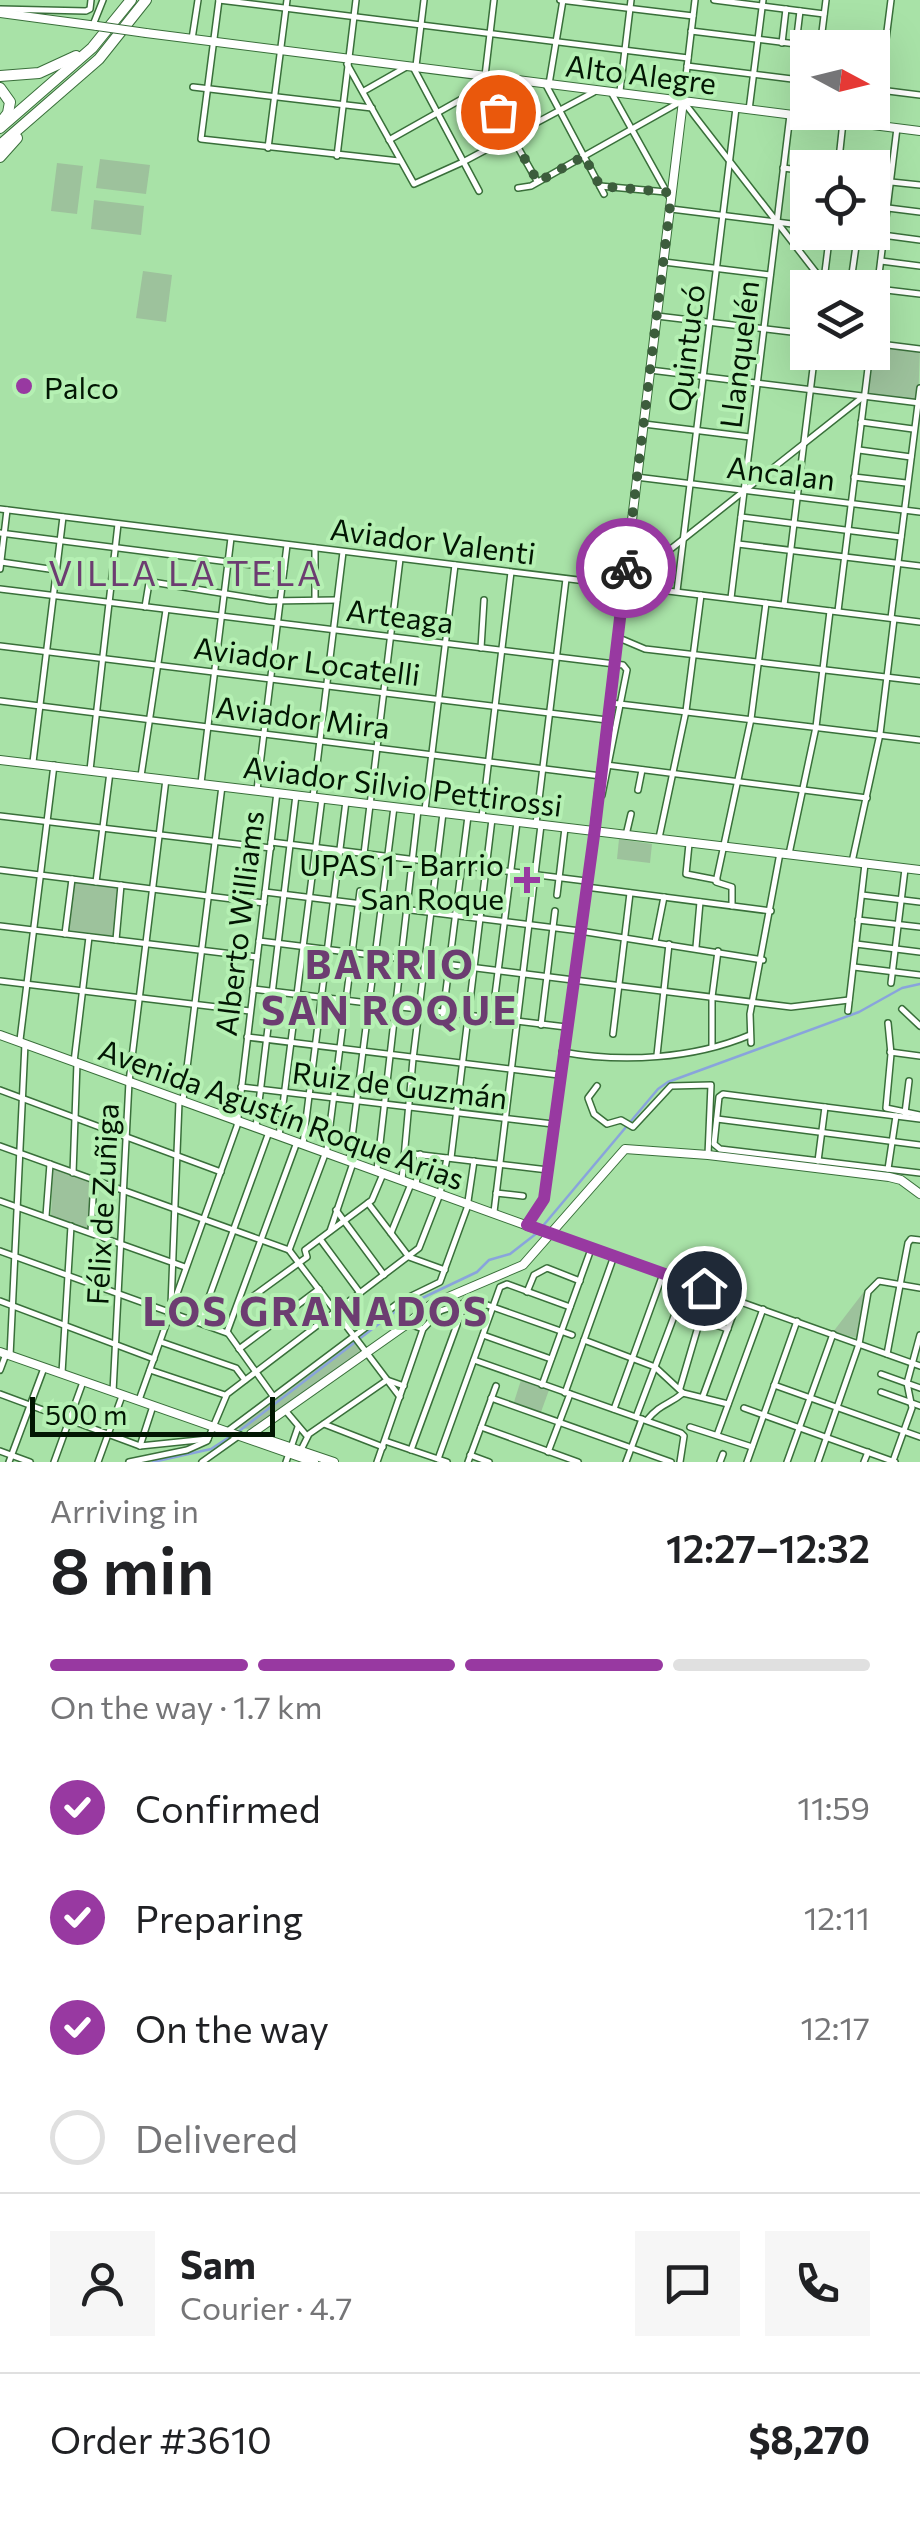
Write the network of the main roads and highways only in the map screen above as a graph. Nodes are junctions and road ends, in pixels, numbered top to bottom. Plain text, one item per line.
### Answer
1 (129, 0) edge
2 (148, 0) edge
3 (0, 11) edge
4 (116, 41) junction
5 (0, 76) edge
6 (0, 88) edge
7 (682, 101) junction
8 (790, 114) edge
9 (0, 126) edge
10 (890, 127) edge
11 (920, 131) edge
12 (0, 150) edge
13 (0, 760) edge
14 (594, 832) junction
15 (920, 870) edge
16 (0, 1035) edge
17 (920, 1196) edge
18 (541, 1230) junction
19 (5, 1354) edge
20 (368, 1354) junction
21 (250, 1435) junction
22 (289, 1454) edge
23 (314, 1462) edge
24 (334, 1462) edge

1 - 5 highway
1 - 9 highway
2 - 4 highway
3 - 7 main road, Alto Alegre, bridge
4 - 12 highway
4 - 12 highway
6 - 9 highway
7 - 8 main road, Alto Alegre
7 - 14 main road
10 - 11 main road, Alto Alegre
13 - 14 main road, Aviador Silvio Pettirossi
14 - 15 main road, Aviador Silvio Pettirossi
16 - 18 main road, Avenida Agustín Roque Arias
17 - 18 main road
17 - 18 main road
18 - 20 main road
18 - 20 main road
19 - 21 main road
20 - 21 main road
21 - 22 main road
21 - 22 main road
22 - 23 main road
22 - 24 main road

